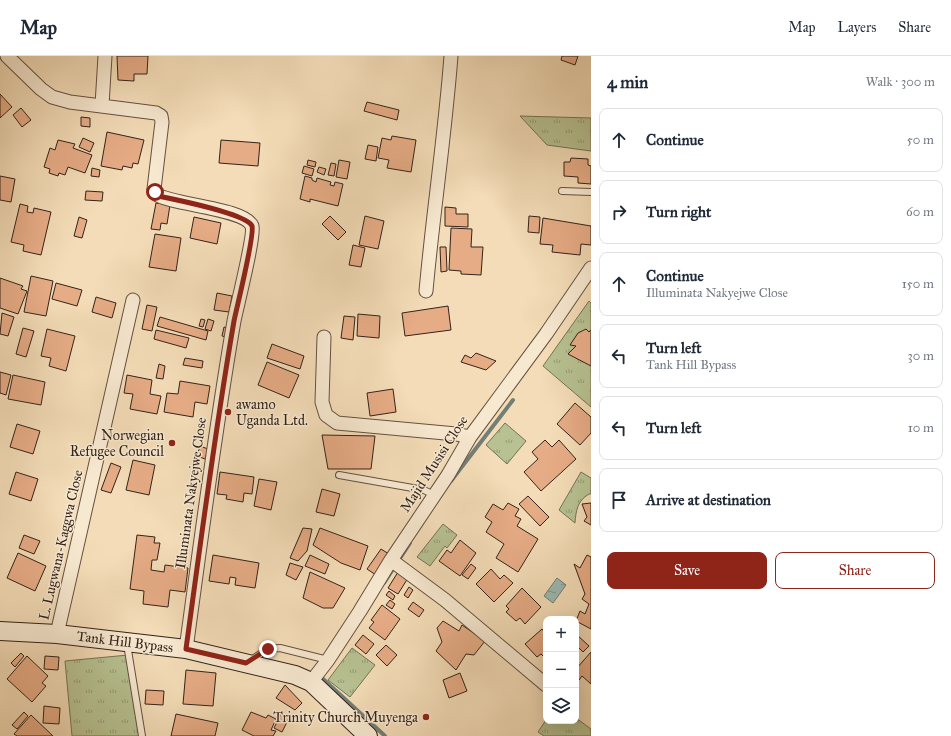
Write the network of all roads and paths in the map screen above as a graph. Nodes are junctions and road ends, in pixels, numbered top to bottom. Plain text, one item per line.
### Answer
1 (7, 56) edge
2 (105, 56) edge
3 (451, 56) edge
4 (102, 105) junction
5 (562, 191) dead end
6 (591, 192) edge
7 (591, 268) edge
8 (426, 291) dead end
9 (133, 300) dead end
10 (324, 337) dead end
11 (470, 436) junction
12 (339, 475) dead end
13 (434, 495) junction
14 (391, 560) junction
15 (0, 631) edge
16 (57, 634) junction
17 (126, 642) junction
18 (186, 649) junction
19 (328, 660) junction
20 (246, 663) junction
21 (311, 682) junction
22 (543, 682) edge
23 (142, 736) edge
24 (368, 736) edge

1 - 4 street
2 - 4 street
3 - 8 street
4 - 18 street, Illuminata Nakyejwe Close
5 - 6 lane
7 - 11 street, Majid Musisi Close
9 - 16 street, L. Lugwana-Kaggwa Close
10 - 11 street
11 - 13 street, Majid Musisi Close
12 - 13 lane
13 - 14 street, Majid Musisi Close
14 - 19 street, Majid Musisi Close
14 - 22 street
15 - 16 street, Tank Hill Bypass
16 - 17 street, Tank Hill Bypass
17 - 18 street, Tank Hill Bypass
17 - 23 lane
18 - 20 street, Tank Hill Bypass
19 - 20 lane
19 - 21 street, Majid Musisi Close
20 - 21 street, Tank Hill Bypass
21 - 24 street, Tank Hill Bypass

